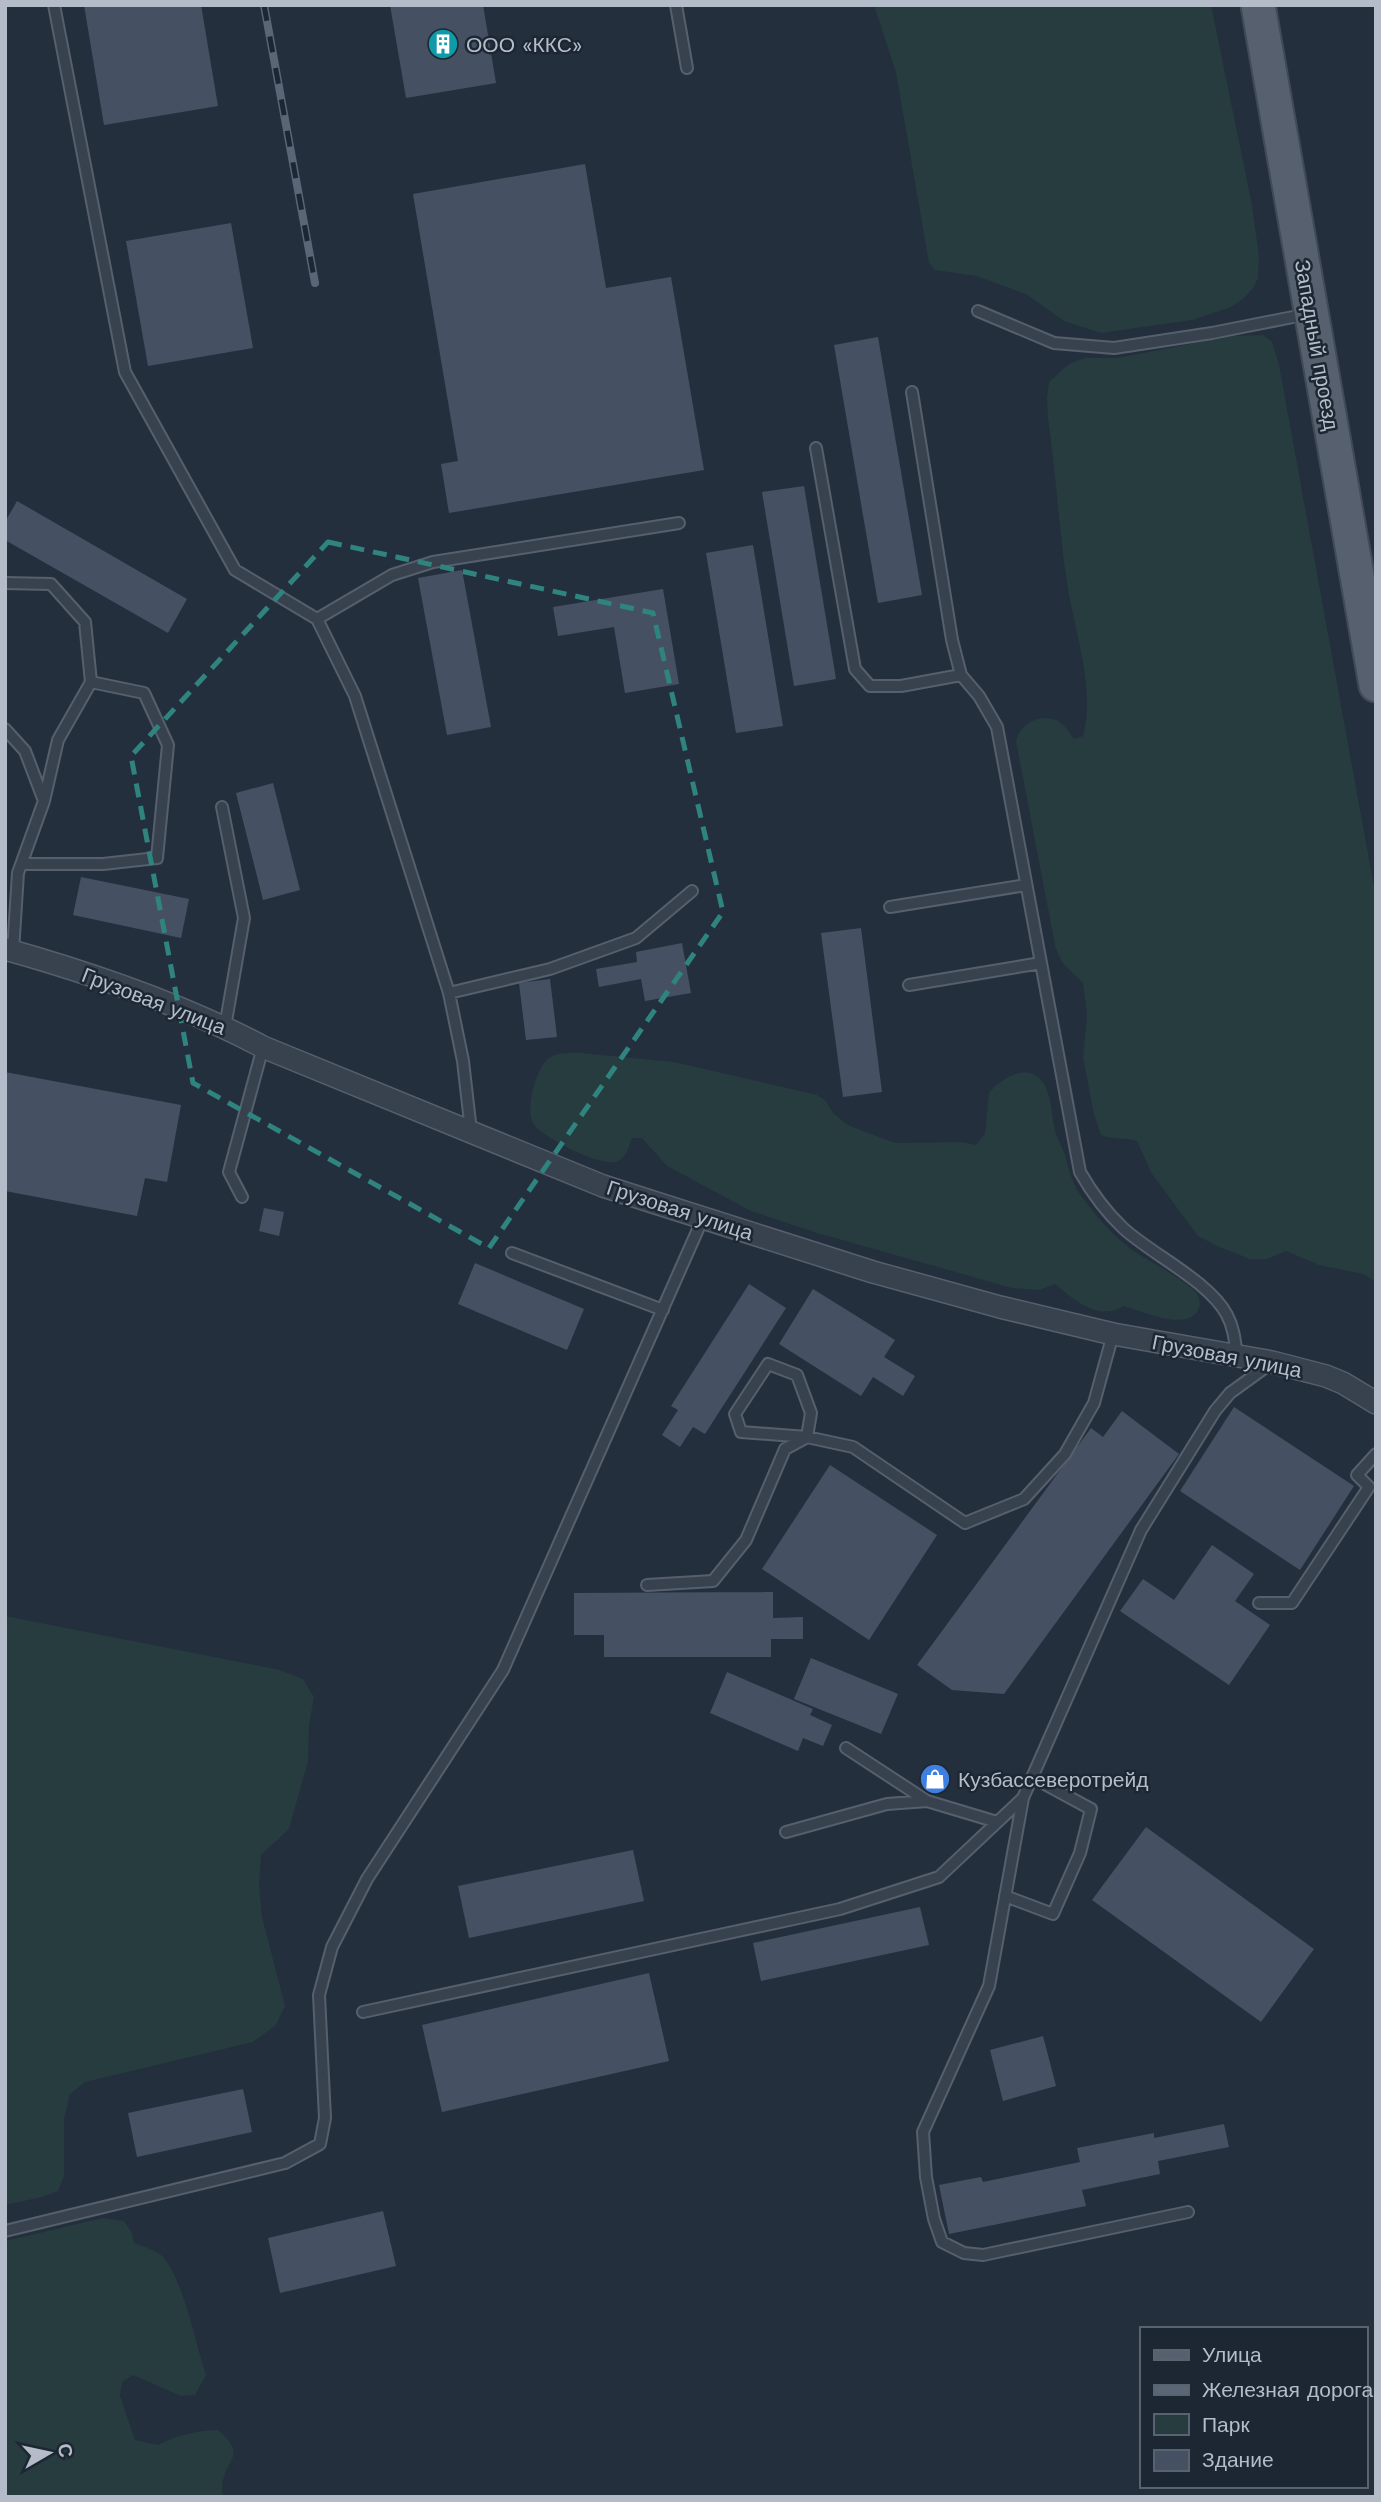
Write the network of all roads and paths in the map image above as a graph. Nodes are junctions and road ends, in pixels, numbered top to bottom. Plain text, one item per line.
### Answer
1 (54, 5) edge
2 (676, 5) edge
3 (1258, 5) edge
4 (687, 68) dead end
5 (978, 311) dead end
6 (1311, 313) junction
7 (912, 392) dead end
8 (816, 448) dead end
9 (678, 523) dead end
10 (5, 583) edge
11 (317, 619) junction
12 (961, 675) junction
13 (92, 682) junction
14 (1376, 685) edge
15 (5, 729) edge
16 (44, 801) junction
17 (222, 807) dead end
18 (22, 864) junction
19 (1026, 884) junction
20 (692, 891) dead end
21 (890, 906) dead end
22 (9, 950) edge
23 (1041, 963) junction
24 (909, 985) dead end
25 (449, 993) junction
26 (225, 1027) junction
27 (263, 1047) junction
28 (471, 1131) junction
29 (242, 1197) dead end
30 (703, 1218) junction
31 (512, 1253) dead end
32 (663, 1310) junction
33 (1113, 1334) junction
34 (1237, 1357) junction
35 (1272, 1363) junction
36 (1376, 1402) edge
37 (807, 1437) junction
38 (1376, 1454) edge
39 (647, 1585) dead end
40 (1259, 1603) dead end
41 (846, 1748) dead end
42 (1032, 1777) junction
43 (1023, 1798) junction
44 (927, 1801) junction
45 (997, 1822) junction
46 (786, 1832) dead end
47 (1005, 1896) junction
48 (363, 2012) dead end
49 (1188, 2212) dead end
50 (5, 2231) edge

1 - 11 lane
2 - 4 lane
3 - 6 main road, Западный проезд
5 - 6 lane
6 - 14 main road, Западный проезд
7 - 12 lane
8 - 12 lane
9 - 11 lane
10 - 13 lane
11 - 25 lane
12 - 19 lane
13 - 16 lane
13 - 18 lane
15 - 16 lane
16 - 18 lane
17 - 26 lane
18 - 22 lane
19 - 21 lane
19 - 23 lane
20 - 25 lane
22 - 26 street, Грузовая улица
23 - 24 lane
23 - 34 lane
25 - 28 lane
26 - 27 street, Грузовая улица
27 - 28 street, Грузовая улица
27 - 29 lane
28 - 30 street, Грузовая улица
30 - 32 lane
30 - 33 street, Грузовая улица
31 - 32 lane
32 - 50 lane
33 - 34 street, Грузовая улица
33 - 37 lane
34 - 35 street, Грузовая улица
35 - 36 street, Грузовая улица
35 - 42 lane
37 - 37 lane
37 - 39 lane
38 - 40 lane
41 - 44 lane
42 - 43 lane
42 - 47 lane
43 - 45 lane
43 - 47 lane
44 - 45 lane
44 - 46 lane
45 - 48 lane
47 - 49 lane

